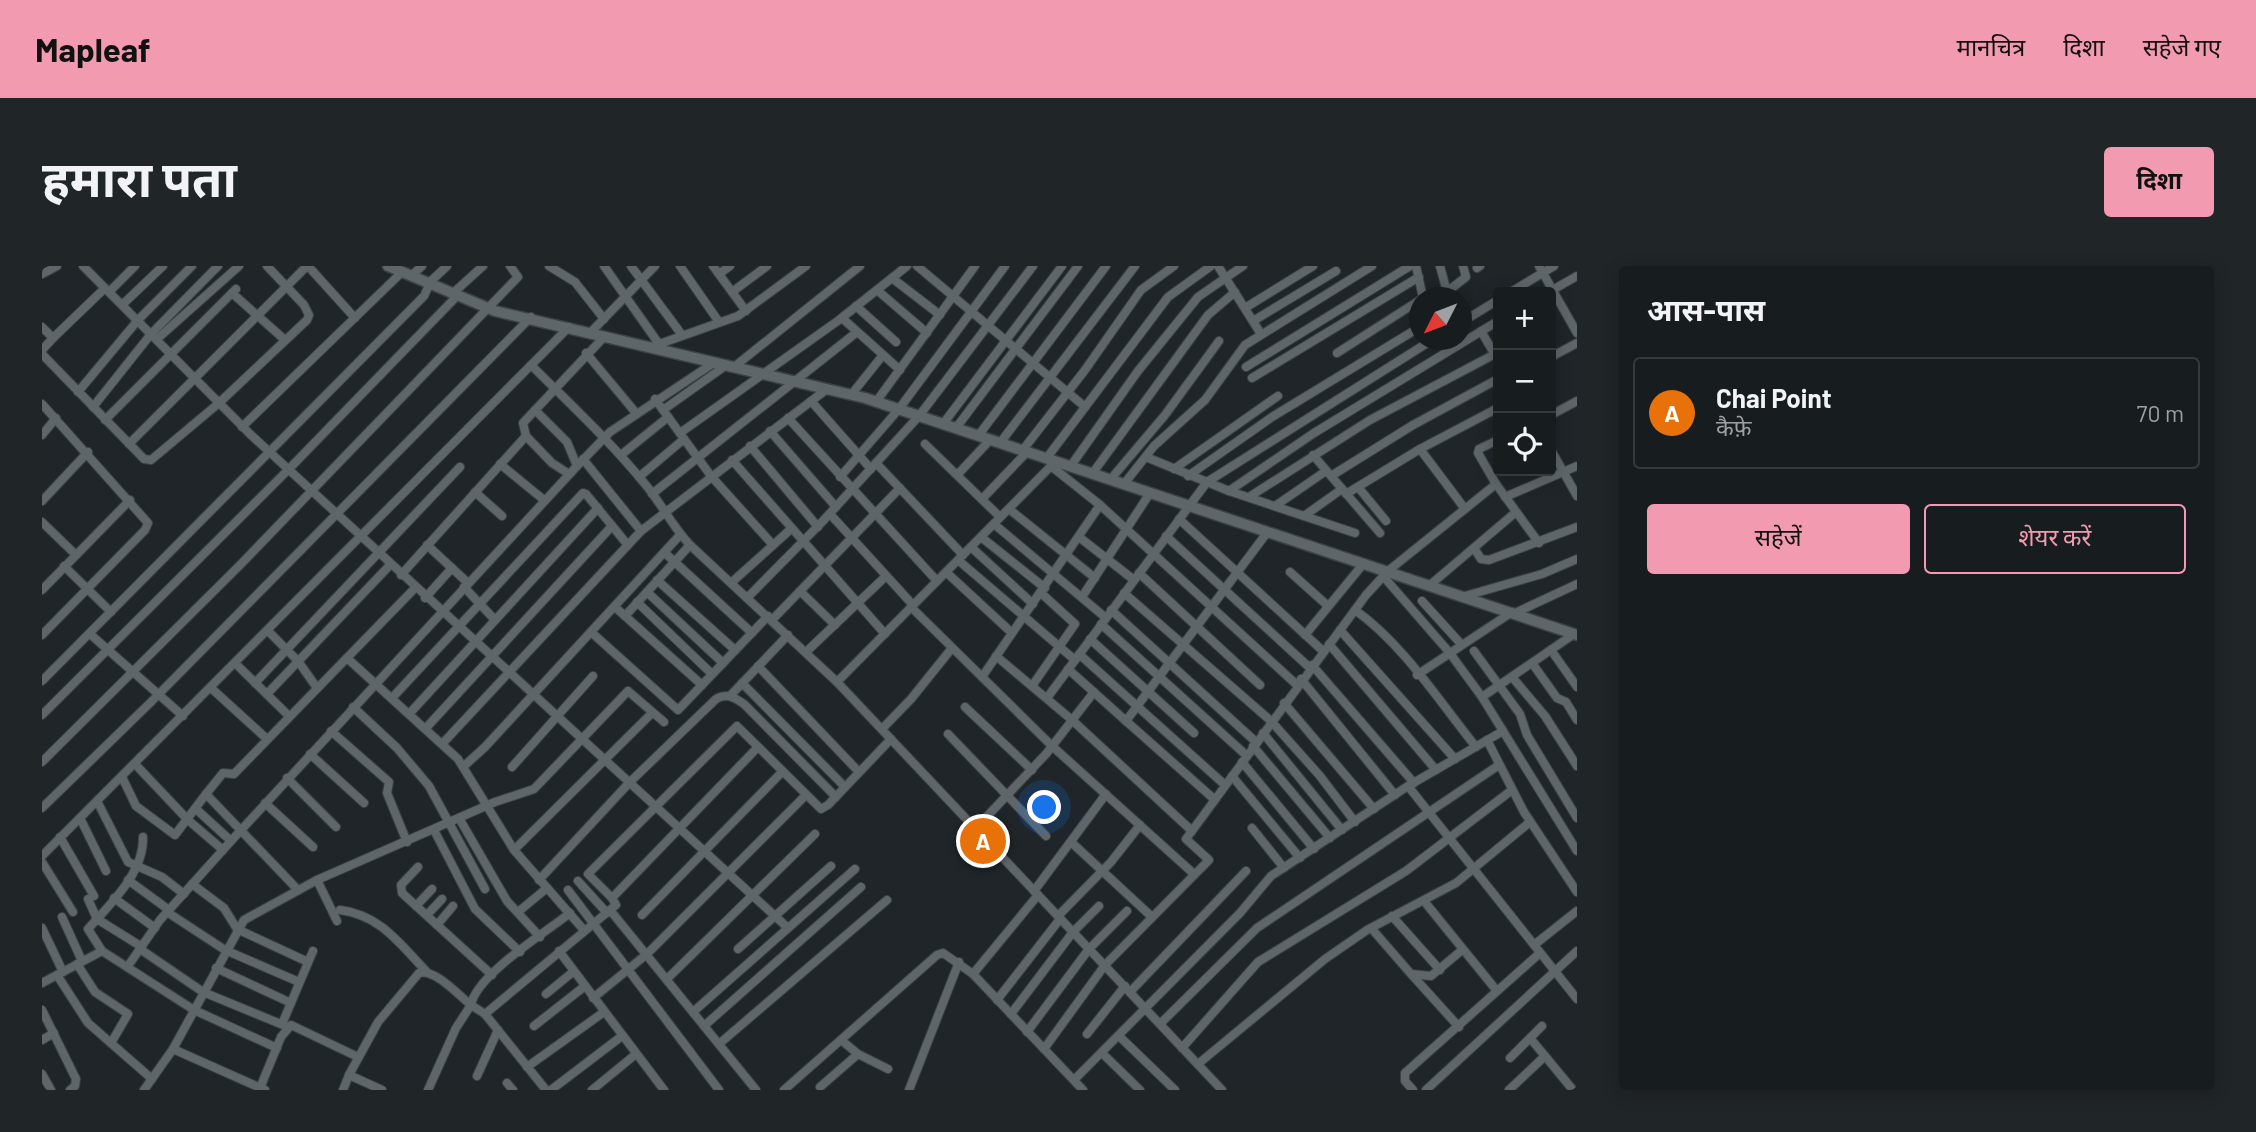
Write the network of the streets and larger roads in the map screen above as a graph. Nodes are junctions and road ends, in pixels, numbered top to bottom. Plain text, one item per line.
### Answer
1 (57, 266) edge
2 (83, 266) edge
3 (163, 266) edge
4 (192, 266) edge
5 (239, 266) edge
6 (267, 266) edge
7 (307, 266) edge
8 (422, 266) edge
9 (447, 266) edge
10 (484, 266) edge
11 (510, 266) edge
12 (549, 266) edge
13 (566, 266) edge
14 (604, 266) edge
15 (631, 266) edge
16 (655, 266) edge
17 (680, 266) edge
18 (713, 266) edge
19 (730, 266) edge
20 (767, 266) edge
21 (806, 266) edge
22 (860, 266) edge
23 (907, 266) edge
24 (917, 266) edge
25 (975, 266) edge
26 (1005, 266) edge
27 (1033, 266) edge
28 (1062, 266) edge
29 (1078, 266) edge
30 (1106, 266) edge
31 (1135, 266) edge
32 (1174, 266) edge
33 (1211, 266) edge
34 (1218, 266) edge
35 (1243, 266) edge
36 (1313, 266) edge
37 (1372, 266) edge
38 (1410, 266) edge
39 (1416, 266) edge
40 (1440, 266) edge
41 (1463, 266) edge
42 (1554, 266) edge
43 (133, 267) edge
44 (217, 267) edge
45 (1540, 269) edge
46 (399, 270) edge
47 (1336, 271) dead end
48 (557, 272) junction
49 (42, 274) edge
50 (719, 274) junction
51 (1577, 276) edge
52 (1225, 277) junction
53 (1419, 277) junction
54 (892, 278) junction
55 (642, 280) junction
56 (222, 281) junction
57 (428, 285) junction
58 (1420, 287) edge
59 (1442, 287) edge
60 (1453, 287) edge
61 (1517, 287) edge
62 (1549, 287) edge
63 (286, 288) junction
64 (1556, 288) edge
65 (107, 290) junction
66 (877, 290) junction
67 (732, 292) junction
68 (1235, 292) junction
69 (454, 295) junction
70 (627, 295) junction
71 (953, 297) junction
72 (1556, 299) edge
73 (1493, 303) edge
74 (122, 304) junction
75 (856, 306) junction
76 (1409, 307) edge
77 (487, 308) junction
78 (1245, 308) junction
79 (746, 311) junction
80 (971, 311) junction
81 (940, 315) junction
82 (1472, 315) edge
83 (258, 316) junction
84 (531, 317) junction
85 (842, 317) junction
86 (355, 318) junction
87 (604, 319) junction
88 (138, 320) junction
89 (1253, 321) junction
90 (719, 322) junction
91 (1493, 324) edge
92 (988, 325) junction
93 (42, 327) edge
94 (569, 327) junction
95 (1481, 331) junction
96 (858, 332) junction
97 (1577, 332) edge
98 (927, 333) junction
99 (1409, 333) edge
100 (589, 334) junction
101 (1261, 334) junction
102 (682, 335) junction
103 (154, 337) junction
104 (604, 337) junction
105 (53, 338) junction
106 (285, 340) junction
107 (1006, 340) junction
108 (1219, 341) dead end
109 (896, 342) dead end
110 (1577, 343) edge
111 (655, 345) junction
112 (1017, 348) junction
113 (1416, 350) edge
114 (42, 352) edge
115 (1493, 352) edge
116 (170, 353) junction
117 (586, 353) junction
118 (1337, 353) dead end
119 (1556, 354) edge
120 (883, 355) junction
121 (1493, 358) edge
122 (712, 364) junction
123 (1032, 364) junction
124 (531, 365) junction
125 (730, 367) junction
126 (1246, 367) dead end
127 (900, 370) junction
128 (764, 374) junction
129 (1049, 378) junction
130 (1252, 378) dead end
131 (195, 379) junction
132 (795, 382) junction
133 (1493, 382) edge
134 (555, 388) junction
135 (827, 389) junction
136 (78, 392) junction
137 (1067, 392) junction
138 (851, 395) junction
139 (1278, 396) dead end
140 (655, 399) junction
141 (811, 401) junction
142 (1577, 401) edge
143 (876, 402) junction
144 (219, 403) junction
145 (42, 404) edge
146 (1084, 406) junction
147 (93, 407) junction
148 (535, 410) junction
149 (899, 410) junction
150 (1493, 411) edge
151 (636, 413) junction
152 (665, 413) junction
153 (1555, 413) edge
154 (919, 416) junction
155 (56, 418) junction
156 (788, 418) junction
157 (106, 420) junction
158 (943, 424) junction
159 (242, 427) junction
160 (956, 428) junction
161 (770, 431) junction
162 (42, 435) edge
163 (526, 436) junction
164 (682, 436) junction
165 (978, 436) junction
166 (605, 437) junction
167 (995, 442) junction
168 (1493, 443) edge
169 (129, 444) junction
170 (925, 444) dead end
171 (750, 446) junction
172 (1420, 449) junction
173 (88, 452) junction
174 (1025, 452) junction
175 (270, 454) junction
176 (621, 455) junction
177 (1312, 455) junction
178 (859, 456) junction
179 (1146, 457) junction
180 (699, 458) junction
181 (1556, 459) edge
182 (732, 460) junction
183 (580, 462) junction
184 (1051, 462) junction
185 (500, 464) junction
186 (874, 466) junction
187 (1577, 466) edge
188 (460, 467) dead end
189 (1070, 467) junction
190 (288, 470) junction
191 (1174, 470) junction
192 (1493, 471) edge
193 (1329, 473) junction
194 (1489, 473) junction
195 (1564, 473) junction
196 (569, 474) junction
197 (959, 474) junction
198 (1092, 474) junction
199 (711, 476) junction
200 (1188, 476) junction
201 (639, 477) junction
202 (841, 477) junction
203 (1111, 480) junction
204 (1207, 482) junction
205 (1124, 484) junction
206 (1496, 484) junction
207 (1358, 487) junction
208 (900, 488) junction
209 (852, 490) junction
210 (1229, 491) junction
211 (1344, 491) junction
212 (312, 492) junction
213 (475, 492) junction
214 (1150, 493) junction
215 (652, 494) junction
216 (1577, 496) edge
217 (1505, 497) junction
218 (983, 498) junction
219 (1249, 498) junction
220 (42, 500) edge
221 (131, 500) junction
222 (544, 500) junction
223 (1100, 505) junction
224 (1189, 505) junction
225 (1275, 506) junction
226 (598, 508) junction
227 (1009, 509) junction
228 (1465, 509) junction
229 (833, 510) junction
230 (1516, 512) junction
231 (664, 513) junction
232 (877, 514) junction
233 (336, 515) junction
234 (502, 516) dead end
235 (1304, 516) junction
236 (1000, 517) junction
237 (1179, 519) junction
238 (1386, 521) dead end
239 (42, 522) edge
240 (993, 524) junction
241 (612, 526) junction
242 (818, 527) junction
243 (1577, 527) edge
244 (791, 529) junction
245 (1126, 529) junction
246 (641, 531) junction
247 (1355, 533) dead end
248 (1380, 533) dead end
249 (1266, 534) junction
250 (680, 535) junction
251 (1166, 536) junction
252 (360, 537) junction
253 (981, 537) junction
254 (1079, 537) junction
255 (852, 538) junction
256 (803, 542) junction
257 (1539, 543) junction
258 (627, 544) junction
259 (427, 545) junction
260 (690, 545) junction
261 (773, 545) junction
262 (971, 547) junction
263 (1474, 548) junction
264 (377, 553) junction
265 (665, 553) junction
266 (1153, 554) junction
267 (76, 555) junction
268 (1066, 556) junction
269 (960, 558) junction
270 (1107, 559) junction
271 (1577, 559) edge
272 (674, 562) junction
273 (1364, 563) junction
274 (390, 565) junction
275 (824, 565) junction
276 (64, 566) junction
277 (452, 568) junction
278 (946, 572) junction
279 (1290, 572) dead end
280 (1239, 573) junction
281 (1386, 574) junction
282 (401, 575) junction
283 (1055, 575) junction
284 (886, 576) junction
285 (1136, 576) junction
286 (1095, 578) junction
287 (657, 580) junction
288 (937, 581) junction
289 (732, 582) junction
290 (1577, 583) edge
291 (466, 585) junction
292 (1430, 585) junction
293 (88, 588) junction
294 (415, 589) junction
295 (42, 590) edge
296 (800, 590) junction
297 (1043, 591) junction
298 (1225, 591) junction
299 (647, 592) junction
300 (1124, 593) junction
301 (1465, 596) junction
302 (748, 597) junction
303 (1082, 597) junction
304 (425, 598) junction
305 (1422, 601) dead end
306 (637, 602) junction
307 (478, 603) junction
308 (858, 603) junction
309 (1033, 604) junction
310 (912, 606) junction
311 (615, 607) junction
312 (1328, 607) junction
313 (1212, 609) junction
314 (1355, 610) junction
315 (111, 612) junction
316 (441, 612) junction
317 (1513, 613) junction
318 (625, 616) junction
319 (1106, 617) junction
320 (770, 618) junction
321 (1024, 618) junction
322 (495, 620) junction
323 (835, 625) junction
324 (457, 626) junction
325 (1197, 628) junction
326 (1340, 630) junction
327 (268, 631) junction
328 (592, 632) junction
329 (752, 633) junction
330 (1013, 633) junction
331 (90, 634) junction
332 (884, 634) junction
333 (42, 635) edge
334 (788, 635) junction
335 (1305, 635) junction
336 (1575, 635) edge
337 (1090, 639) junction
338 (475, 642) junction
339 (1461, 644) junction
340 (1184, 645) junction
341 (952, 648) junction
342 (1060, 648) junction
343 (1326, 648) junction
344 (286, 649) junction
345 (108, 650) junction
346 (735, 650) junction
347 (1551, 650) junction
348 (1474, 651) dead end
349 (806, 652) junction
350 (1450, 652) junction
351 (491, 656) junction
352 (996, 656) junction
353 (1077, 657) junction
354 (347, 658) junction
355 (298, 661) junction
356 (723, 663) junction
357 (1532, 663) junction
358 (236, 664) junction
359 (1169, 664) junction
360 (758, 666) junction
361 (1311, 667) junction
362 (1068, 669) junction
363 (509, 672) junction
364 (134, 673) junction
365 (712, 674) junction
366 (1417, 675) junction
367 (593, 676) dead end
368 (1159, 676) junction
369 (982, 677) junction
370 (1512, 677) junction
371 (42, 681) edge
372 (837, 682) junction
373 (1299, 682) junction
374 (256, 683) junction
375 (742, 683) junction
376 (375, 684) junction
377 (702, 685) junction
378 (1260, 685) dead end
379 (1032, 686) junction
380 (1499, 686) junction
381 (1577, 687) edge
382 (211, 688) junction
383 (317, 688) junction
384 (1148, 690) junction
385 (1094, 692) junction
386 (267, 694) junction
387 (532, 694) junction
388 (158, 695) junction
389 (730, 696) junction
390 (1482, 696) junction
391 (392, 698) junction
392 (1047, 698) junction
393 (1284, 703) junction
394 (353, 707) junction
395 (965, 707) dead end
396 (1136, 707) junction
397 (410, 713) junction
398 (652, 713) junction
399 (42, 715) edge
400 (183, 716) junction
401 (289, 716) junction
402 (557, 717) junction
403 (1072, 720) junction
404 (1577, 720) edge
405 (1126, 721) junction
406 (1271, 721) junction
407 (664, 722) dead end
408 (426, 728) junction
409 (881, 729) junction
410 (331, 731) junction
411 (1503, 731) junction
412 (1194, 733) dead end
413 (1263, 733) junction
414 (948, 734) dead end
415 (267, 739) junction
416 (580, 739) junction
417 (891, 739) junction
418 (1487, 740) junction
419 (443, 743) junction
420 (1255, 744) junction
421 (1052, 746) junction
422 (758, 747) junction
423 (1476, 747) junction
424 (310, 754) junction
425 (1244, 758) junction
426 (1455, 759) junction
427 (42, 762) edge
428 (605, 762) junction
429 (135, 764) junction
430 (1499, 765) junction
431 (512, 766) dead end
432 (1577, 766) edge
433 (463, 767) junction
434 (1032, 770) junction
435 (1436, 770) junction
436 (859, 772) junction
437 (781, 773) junction
438 (1232, 776) junction
439 (122, 777) junction
440 (287, 778) junction
441 (629, 783) junction
442 (1411, 784) junction
443 (1225, 785) junction
444 (845, 787) junction
445 (1512, 790) junction
446 (206, 794) junction
447 (1106, 794) junction
448 (806, 795) junction
449 (1008, 795) junction
450 (1395, 795) junction
451 (836, 797) junction
452 (1214, 799) junction
453 (97, 801) junction
454 (265, 803) junction
455 (364, 803) dead end
456 (487, 806) junction
457 (655, 806) junction
458 (42, 808) edge
459 (196, 809) junction
460 (1374, 809) junction
461 (1429, 813) junction
462 (79, 818) junction
463 (459, 818) junction
464 (1577, 818) edge
465 (188, 820) junction
466 (1354, 822) junction
467 (1530, 822) junction
468 (448, 823) junction
469 (1140, 825) junction
470 (336, 827) dead end
471 (679, 827) junction
472 (975, 828) junction
473 (1252, 828) dead end
474 (240, 830) junction
475 (434, 830) junction
476 (1342, 830) junction
477 (1192, 831) junction
478 (815, 834) dead end
479 (144, 836) dead end
480 (1046, 836) dead end
481 (60, 837) junction
482 (1331, 838) junction
483 (1449, 838) junction
484 (231, 841) junction
485 (407, 842) junction
486 (1071, 842) junction
487 (313, 847) dead end
488 (1314, 849) junction
489 (223, 850) junction
490 (514, 850) junction
491 (705, 850) junction
492 (1577, 851) edge
493 (42, 856) edge
494 (1300, 858) junction
495 (42, 862) edge
496 (831, 866) dead end
497 (138, 867) junction
498 (418, 867) dead end
499 (1284, 868) junction
500 (1472, 868) junction
501 (855, 869) dead end
502 (106, 871) dead end
503 (1246, 871) dead end
504 (1102, 872) junction
505 (730, 873) junction
506 (588, 874) junction
507 (1194, 874) junction
508 (128, 880) junction
509 (317, 880) junction
510 (539, 880) junction
511 (578, 881) junction
512 (192, 884) junction
513 (861, 887) dead end
514 (547, 888) junction
515 (432, 889) dead end
516 (485, 889) dead end
517 (298, 890) junction
518 (568, 890) junction
519 (1577, 892) edge
520 (1036, 893) junction
521 (184, 894) junction
522 (754, 895) junction
523 (114, 898) junction
524 (611, 898) junction
525 (442, 899) dead end
526 (557, 899) junction
527 (887, 900) dead end
528 (1424, 901) junction
529 (416, 906) junction
530 (453, 906) dead end
531 (1099, 906) dead end
532 (340, 910) dead end
533 (168, 911) junction
534 (608, 911) junction
535 (1127, 911) dead end
536 (1577, 911) edge
537 (73, 912) dead end
538 (518, 912) junction
539 (570, 913) junction
540 (427, 915) junction
541 (642, 915) dead end
542 (776, 915) junction
543 (1392, 916) junction
544 (62, 917) dead end
545 (1059, 917) junction
546 (1152, 918) junction
547 (97, 919) junction
548 (337, 921) dead end
549 (595, 922) junction
550 (437, 925) junction
551 (42, 928) edge
552 (155, 928) junction
553 (788, 928) junction
554 (237, 929) junction
555 (583, 929) junction
556 (1372, 929) junction
557 (1073, 932) junction
558 (540, 937) junction
559 (141, 948) junction
560 (738, 949) dead end
561 (1089, 949) junction
562 (1537, 949) junction
563 (225, 950) junction
564 (1462, 950) junction
565 (102, 951) junction
566 (313, 951) dead end
567 (559, 951) junction
568 (1577, 951) edge
569 (520, 953) junction
570 (647, 954) junction
571 (308, 962) junction
572 (958, 962) junction
573 (80, 963) junction
574 (1104, 965) junction
575 (128, 966) junction
576 (216, 968) junction
577 (629, 968) junction
578 (1440, 970) junction
579 (426, 971) junction
580 (574, 971) junction
581 (1554, 971) junction
582 (60, 974) junction
583 (973, 974) junction
584 (1411, 974) junction
585 (492, 975) junction
586 (667, 979) junction
587 (299, 982) junction
588 (42, 983) edge
589 (585, 986) junction
590 (1127, 989) junction
591 (1497, 991) junction
592 (203, 992) junction
593 (546, 994) dead end
594 (1576, 997) edge
595 (593, 998) junction
596 (997, 1000) junction
597 (291, 1003) junction
598 (471, 1005) junction
599 (1146, 1009) junction
600 (42, 1010) edge
601 (194, 1010) junction
602 (604, 1012) junction
603 (693, 1012) junction
604 (485, 1014) junction
605 (1011, 1014) junction
606 (1160, 1024) junction
607 (285, 1025) junction
608 (534, 1026) dead end
609 (704, 1026) junction
610 (1542, 1026) dead end
611 (1459, 1027) junction
612 (498, 1030) junction
613 (1027, 1032) junction
614 (54, 1033) junction
615 (1087, 1034) dead end
616 (622, 1036) junction
617 (1119, 1036) junction
618 (1530, 1038) junction
619 (42, 1040) edge
620 (841, 1040) junction
621 (111, 1043) junction
622 (719, 1044) junction
623 (277, 1048) junction
624 (1182, 1048) junction
625 (173, 1049) junction
626 (1044, 1049) junction
627 (1102, 1052) junction
628 (636, 1054) junction
629 (858, 1054) junction
630 (1545, 1056) junction
631 (358, 1057) junction
632 (1510, 1058) dead end
633 (1198, 1064) junction
634 (527, 1067) junction
635 (888, 1069) dead end
636 (42, 1074) edge
637 (349, 1075) junction
638 (477, 1076) dead end
639 (152, 1079) junction
640 (1074, 1080) junction
641 (820, 1087) dead end
642 (263, 1089) edge
643 (754, 1089) edge
644 (51, 1090) edge
645 (70, 1090) edge
646 (144, 1090) edge
647 (343, 1090) edge
648 (382, 1090) edge
649 (428, 1090) edge
650 (546, 1090) edge
651 (551, 1090) edge
652 (592, 1090) edge
653 (664, 1090) edge
654 (719, 1090) edge
655 (784, 1090) edge
656 (909, 1090) edge
657 (1083, 1090) edge
658 (1140, 1090) edge
659 (1175, 1090) edge
660 (1222, 1090) edge
661 (1413, 1090) edge
662 (1426, 1090) edge
663 (1509, 1090) edge
664 (1573, 1090) edge

1 - 49 street
2 - 65 street
3 - 74 street
4 - 88 street
5 - 56 street
6 - 63 street
7 - 63 street
7 - 86 street
8 - 46 street
9 - 57 street
10 - 69 street
11 - 77 street
12 - 48 street
13 - 48 street
14 - 70 street
15 - 55 street
16 - 55 street
17 - 90 street
18 - 50 street
19 - 50 street
20 - 67 street
21 - 79 street
22 - 125 street
23 - 54 street
24 - 71 street
25 - 71 street
26 - 80 street
27 - 92 street
28 - 107 street
29 - 112 street
30 - 123 street
31 - 129 street
32 - 137 street
33 - 146 street
34 - 52 street
35 - 52 street
36 - 78 street
37 - 101 street
38 - 126 street
39 - 53 street
40 - 59 street
41 - 60 street
42 - 45 street
43 - 65 street
44 - 56 street
44 - 103 street
45 - 61 street
45 - 62 street
46 - 57 street
46 - 86 street
47 - 89 street
48 - 87 street
50 - 67 street
51 - 64 street
52 - 68 street
52 - 189 street
53 - 58 street
53 - 130 street
54 - 66 street
54 - 81 street
55 - 70 street
55 - 102 street
56 - 103 street
57 - 69 street
57 - 175 street
63 - 83 street
63 - 106 street
65 - 74 street
65 - 105 street
66 - 75 street
66 - 98 street
67 - 79 street
68 - 78 street
68 - 198 street
69 - 77 street
69 - 190 street
70 - 87 street
70 - 111 street
71 - 80 street
71 - 81 street
72 - 97 street
73 - 82 street
74 - 88 street
75 - 85 street
75 - 109 street
76 - 118 street
77 - 84 street
77 - 212 street
78 - 89 street
79 - 90 street
80 - 92 street
80 - 149 street
81 - 98 street
83 - 106 street
83 - 116 street
83 - 131 street
84 - 94 street
84 - 233 street
85 - 96 street
85 - 128 street
86 - 159 street
87 - 100 street
88 - 103 street
88 - 136 street
89 - 101 street
90 - 102 street
91 - 95 street
92 - 107 street
92 - 154 street
93 - 105 street
94 - 100 street
94 - 124 street
95 - 115 street
95 - 210 street
96 - 120 street
96 - 132 street
98 - 127 street
99 - 200 street
100 - 104 street
101 - 179 street
102 - 111 street
103 - 116 street
103 - 147 street
104 - 111 street
104 - 117 street
105 - 114 street
106 - 144 street
107 - 112 street
107 - 158 street
108 - 203 street
110 - 119 street
111 - 122 street
112 - 123 street
112 - 160 street
113 - 204 street
114 - 136 street
116 - 131 street
116 - 157 street
117 - 134 street
117 - 151 street
120 - 127 street
120 - 138 street
121 - 177 street
122 - 125 street
122 - 140 street
123 - 129 street
123 - 165 street
124 - 134 street
124 - 252 street
125 - 128 street
125 - 152 street
127 - 143 street
128 - 132 street
128 - 164 street
129 - 137 street
129 - 167 street
131 - 144 street
131 - 169 street
132 - 135 street
132 - 180 street
133 - 193 street
134 - 148 street
134 - 166 street
135 - 138 street
135 - 141 street
136 - 147 street
137 - 146 street
137 - 174 street
138 - 143 street
139 - 191 street
140 - 151 street
140 - 152 street
141 - 156 street
141 - 178 street
142 - 153 street
143 - 149 street
144 - 159 street
144 - 169 street
145 - 155 street
146 - 184 street
147 - 157 street
148 - 163 street
148 - 183 street
149 - 154 street
149 - 178 street
150 - 172 street
151 - 166 street
152 - 164 street
152 - 176 street
154 - 158 street
154 - 186 street
155 - 162 street
155 - 173 street
156 - 161 street
156 - 202 street
157 - 169 street
158 - 160 street
159 - 175 street
160 - 165 street
161 - 171 street
161 - 229 street
163 - 185 street
163 - 196 street
164 - 180 street
164 - 201 street
165 - 167 street
166 - 176 street
166 - 183 street
167 - 174 street
167 - 197 street
168 - 194 street
170 - 197 street
171 - 182 street
171 - 242 street
172 - 207 street
172 - 228 street
173 - 220 street
173 - 221 street
174 - 184 street
174 - 218 street
175 - 190 street
175 - 315 street
176 - 201 street
177 - 193 street
177 - 219 street
178 - 186 street
178 - 202 street
179 - 191 street
179 - 205 street
180 - 199 street
180 - 215 street
181 - 195 street
182 - 199 street
182 - 244 street
183 - 196 street
183 - 246 street
184 - 189 street
184 - 223 street
184 - 227 street
185 - 213 street
185 - 222 street
186 - 208 street
186 - 209 street
187 - 195 street
188 - 264 street
189 - 198 street
190 - 212 street
190 - 345 street
191 - 200 street
192 - 194 street
193 - 211 street
193 - 225 street
194 - 206 street
195 - 216 street
195 - 217 street
196 - 222 street
197 - 218 street
198 - 203 street
199 - 231 street
199 - 261 street
200 - 204 street
201 - 215 street
202 - 209 street
203 - 205 street
204 - 210 street
204 - 224 street
205 - 214 street
206 - 217 street
206 - 228 street
207 - 211 street
207 - 238 street
208 - 232 street
208 - 269 street
209 - 229 street
209 - 232 street
210 - 219 street
211 - 235 street
211 - 248 street
212 - 233 street
212 - 364 street
213 - 234 street
213 - 259 street
214 - 224 street
214 - 245 street
215 - 231 street
217 - 230 street
218 - 236 street
219 - 225 street
221 - 267 street
221 - 293 street
222 - 291 street
223 - 245 street
223 - 254 street
224 - 237 street
224 - 249 street
225 - 235 street
226 - 241 street
226 - 307 street
226 - 322 street
227 - 236 street
227 - 268 street
228 - 281 street
229 - 242 street
229 - 255 street
230 - 257 street
230 - 263 street
231 - 246 street
231 - 250 street
232 - 255 street
232 - 288 street
233 - 252 street
233 - 388 street
235 - 247 street
236 - 240 street
237 - 251 street
237 - 280 street
239 - 267 street
240 - 253 street
240 - 283 street
241 - 258 street
241 - 351 street
242 - 256 street
243 - 257 street
244 - 256 street
244 - 261 street
245 - 266 street
245 - 270 street
246 - 258 street
249 - 273 street
249 - 280 street
250 - 260 street
250 - 265 street
251 - 266 street
251 - 298 street
252 - 264 street
252 - 327 street
253 - 262 street
253 - 297 street
254 - 268 street
254 - 270 street
255 - 275 street
255 - 284 street
256 - 275 street
256 - 302 street
257 - 263 street
258 - 363 street
259 - 277 street
259 - 282 street
260 - 272 street
260 - 289 street
261 - 289 street
262 - 269 street
262 - 309 street
263 - 292 street
264 - 274 street
264 - 344 street
265 - 272 street
265 - 311 street
266 - 285 street
266 - 313 street
267 - 276 street
268 - 283 street
268 - 286 street
269 - 278 street
269 - 321 street
270 - 285 street
270 - 286 street
271 - 301 street
272 - 287 street
272 - 329 street
273 - 281 street
273 - 312 street
274 - 282 street
274 - 355 street
275 - 296 street
275 - 308 street
276 - 293 street
276 - 295 street
277 - 291 street
277 - 304 street
278 - 288 street
278 - 330 street
279 - 312 street
280 - 298 street
280 - 335 street
281 - 292 street
281 - 314 street
281 - 350 street
282 - 294 street
283 - 297 street
283 - 303 street
284 - 308 street
284 - 310 street
285 - 300 street
285 - 325 street
286 - 303 street
287 - 299 street
287 - 346 street
288 - 310 street
289 - 302 street
290 - 317 street
291 - 307 street
291 - 316 street
292 - 301 street
293 - 315 street
293 - 333 street
294 - 304 street
294 - 354 street
296 - 320 street
296 - 323 street
297 - 309 street
297 - 342 street
298 - 313 street
298 - 361 street
299 - 306 street
299 - 356 street
300 - 319 street
300 - 340 street
301 - 317 street
302 - 320 street
303 - 319 street
304 - 316 street
305 - 339 street
306 - 318 street
306 - 365 street
307 - 322 street
307 - 324 street
308 - 323 street
308 - 332 street
309 - 321 street
310 - 332 street
310 - 341 street
311 - 318 street
311 - 328 street
312 - 335 street
313 - 325 street
313 - 373 street
314 - 326 street
314 - 366 street
315 - 331 street
316 - 324 street
316 - 376 street
317 - 336 street
317 - 339 street
318 - 377 street
319 - 337 street
319 - 359 street
319 - 368 street
320 - 329 street
320 - 334 street
321 - 330 street
321 - 342 street
322 - 338 street
323 - 349 street
324 - 338 street
324 - 391 street
325 - 340 street
325 - 378 street
326 - 343 street
326 - 426 street
327 - 344 street
327 - 358 street
328 - 377 street
328 - 387 street
329 - 346 street
330 - 352 street
331 - 345 street
331 - 371 street
332 - 372 street
334 - 349 street
334 - 360 street
335 - 343 street
336 - 347 street
337 - 353 street
337 - 384 street
338 - 351 street
338 - 397 street
339 - 350 street
340 - 359 street
340 - 406 street
341 - 369 street
341 - 409 street
342 - 353 street
342 - 379 street
343 - 361 street
343 - 435 street
344 - 355 street
344 - 374 street
345 - 364 street
345 - 399 street
346 - 356 street
347 - 357 street
347 - 381 street
348 - 380 street
349 - 372 street
350 - 366 street
350 - 390 street
351 - 363 street
351 - 408 street
352 - 369 street
352 - 379 street
353 - 362 street
353 - 396 street
354 - 376 street
354 - 383 street
355 - 383 street
355 - 386 street
356 - 365 street
357 - 370 street
357 - 404 street
358 - 374 street
358 - 382 street
359 - 368 street
359 - 420 street
360 - 375 street
360 - 436 street
361 - 373 street
361 - 442 street
362 - 385 street
362 - 392 street
363 - 387 street
363 - 419 street
364 - 388 street
364 - 427 street
365 - 377 street
366 - 423 street
367 - 402 street
368 - 384 street
368 - 425 street
369 - 421 street
370 - 380 street
370 - 432 street
372 - 409 street
373 - 393 street
373 - 450 street
374 - 386 street
375 - 389 street
375 - 444 street
376 - 391 street
376 - 394 street
379 - 392 street
380 - 390 street
380 - 464 street
382 - 400 street
382 - 415 street
383 - 401 street
384 - 396 street
384 - 412 street
385 - 403 street
385 - 405 street
386 - 401 street
387 - 402 street
387 - 433 street
388 - 400 street
388 - 458 street
389 - 441 street
389 - 451 street
390 - 411 street
391 - 397 street
392 - 403 street
393 - 406 street
393 - 460 street
394 - 410 street
394 - 468 street
395 - 434 street
396 - 405 street
396 - 443 street
397 - 408 street
398 - 407 street
398 - 416 street
398 - 428 street
400 - 429 street
401 - 415 street
402 - 416 street
402 - 431 street
403 - 421 street
403 - 477 street
405 - 452 street
406 - 413 street
406 - 466 street
408 - 419 street
409 - 417 street
410 - 424 street
410 - 485 street
411 - 418 street
411 - 492 street
413 - 420 street
413 - 476 street
414 - 449 street
415 - 446 street
416 - 428 street
416 - 456 street
417 - 436 street
417 - 472 street
418 - 423 street
418 - 430 street
419 - 433 street
420 - 425 street
420 - 482 street
421 - 434 street
421 - 447 street
422 - 437 street
422 - 457 street
422 - 471 street
423 - 426 street
424 - 440 street
424 - 455 street
425 - 438 street
425 - 488 street
426 - 435 street
428 - 441 street
428 - 490 street
429 - 439 street
429 - 465 street
430 - 445 street
430 - 461 street
433 - 456 street
434 - 449 street
435 - 442 street
436 - 444 street
437 - 448 street
437 - 491 street
438 - 443 street
438 - 494 street
439 - 453 street
439 - 465 street
440 - 454 street
440 - 470 street
441 - 457 street
441 - 510 street
442 - 450 street
442 - 461 street
443 - 452 street
444 - 451 street
445 - 467 street
445 - 483 street
446 - 459 street
446 - 474 street
447 - 469 street
447 - 486 street
448 - 451 street
448 - 505 street
449 - 472 street
449 - 480 street
450 - 460 street
452 - 477 street
453 - 462 street
453 - 497 street
454 - 474 street
454 - 487 street
456 - 463 street
456 - 490 street
457 - 471 street
457 - 506 street
459 - 465 street
459 - 484 street
460 - 466 street
461 - 483 street
461 - 606 street
462 - 481 street
462 - 502 street
463 - 468 street
463 - 538 street
465 - 489 street
466 - 476 street
467 - 500 street
467 - 519 street
468 - 475 street
468 - 516 street
469 - 504 street
469 - 507 street
471 - 491 street
471 - 524 street
472 - 520 street
473 - 499 street
474 - 484 street
474 - 517 street
475 - 485 street
475 - 569 street
476 - 482 street
477 - 507 street
478 - 522 street
479 - 497 street
481 - 493 street
481 - 547 street
482 - 488 street
483 - 500 street
483 - 624 street
484 - 489 street
485 - 509 street
486 - 504 street
486 - 520 street
488 - 494 street
489 - 512 street
490 - 510 street
491 - 505 street
491 - 541 street
494 - 499 street
495 - 537 street
496 - 542 street
497 - 508 street
497 - 521 street
498 - 529 street
499 - 599 street
500 - 528 street
500 - 562 street
501 - 553 street
503 - 590 street
504 - 545 street
504 - 546 street
505 - 522 street
505 - 570 street
506 - 511 street
506 - 524 street
507 - 546 street
508 - 523 street
508 - 533 street
509 - 517 street
509 - 548 street
510 - 514 street
511 - 518 street
511 - 534 street
512 - 521 street
512 - 554 street
513 - 609 street
514 - 526 street
514 - 538 street
515 - 529 street
517 - 554 street
518 - 526 street
518 - 549 street
520 - 545 street
520 - 583 street
521 - 533 street
522 - 542 street
522 - 586 street
523 - 547 street
523 - 552 street
524 - 534 street
525 - 540 street
526 - 539 street
527 - 622 street
528 - 543 street
528 - 564 street
529 - 540 street
530 - 550 street
531 - 557 street
532 - 579 street
533 - 552 street
533 - 563 street
534 - 549 street
534 - 570 street
535 - 561 street
536 - 562 street
538 - 558 street
539 - 555 street
539 - 558 street
540 - 550 street
542 - 553 street
542 - 560 street
543 - 556 street
543 - 578 street
544 - 573 street
545 - 557 street
545 - 596 street
546 - 574 street
547 - 559 street
547 - 565 street
549 - 555 street
549 - 577 street
550 - 585 street
551 - 582 street
552 - 559 street
553 - 603 street
554 - 563 street
554 - 571 street
555 - 567 street
556 - 584 street
556 - 633 street
557 - 561 street
557 - 605 street
558 - 569 street
559 - 575 street
559 - 592 street
561 - 574 street
561 - 613 street
562 - 581 street
562 - 591 street
563 - 576 street
563 - 587 street
564 - 578 street
564 - 591 street
565 - 573 street
565 - 575 street
566 - 571 street
567 - 580 street
567 - 604 street
568 - 581 street
569 - 585 street
570 - 577 street
570 - 586 street
571 - 587 street
572 - 583 street
572 - 620 street
572 - 656 street
573 - 582 street
573 - 621 street
574 - 590 street
574 - 626 street
575 - 601 street
576 - 592 street
576 - 597 street
577 - 595 street
577 - 654 street
578 - 584 street
579 - 598 street
579 - 631 street
580 - 589 street
580 - 593 street
581 - 594 street
581 - 662 street
582 - 588 street
582 - 621 street
583 - 596 street
584 - 611 street
585 - 598 street
586 - 603 street
587 - 597 street
589 - 595 street
589 - 608 street
590 - 599 street
590 - 615 street
591 - 611 street
592 - 601 street
592 - 607 street
595 - 602 street
596 - 605 street
597 - 607 street
598 - 604 street
598 - 649 street
599 - 606 street
599 - 617 street
600 - 614 street
601 - 623 street
601 - 625 street
602 - 616 street
602 - 634 street
603 - 609 street
604 - 612 street
605 - 613 street
606 - 624 street
607 - 623 street
607 - 631 street
609 - 622 street
610 - 618 street
611 - 661 street
612 - 634 street
612 - 638 street
613 - 626 street
614 - 619 street
614 - 645 street
616 - 628 street
616 - 651 street
617 - 627 street
617 - 659 street
618 - 630 street
618 - 632 street
620 - 629 street
620 - 655 street
621 - 639 street
622 - 643 street
623 - 642 street
624 - 633 street
625 - 639 street
625 - 642 street
626 - 640 street
627 - 640 street
627 - 658 street
628 - 652 street
628 - 653 street
629 - 635 street
629 - 641 street
630 - 663 street
630 - 664 street
631 - 637 street
633 - 660 street
634 - 650 street
636 - 644 street
637 - 647 street
637 - 648 street
639 - 646 street
640 - 657 street

